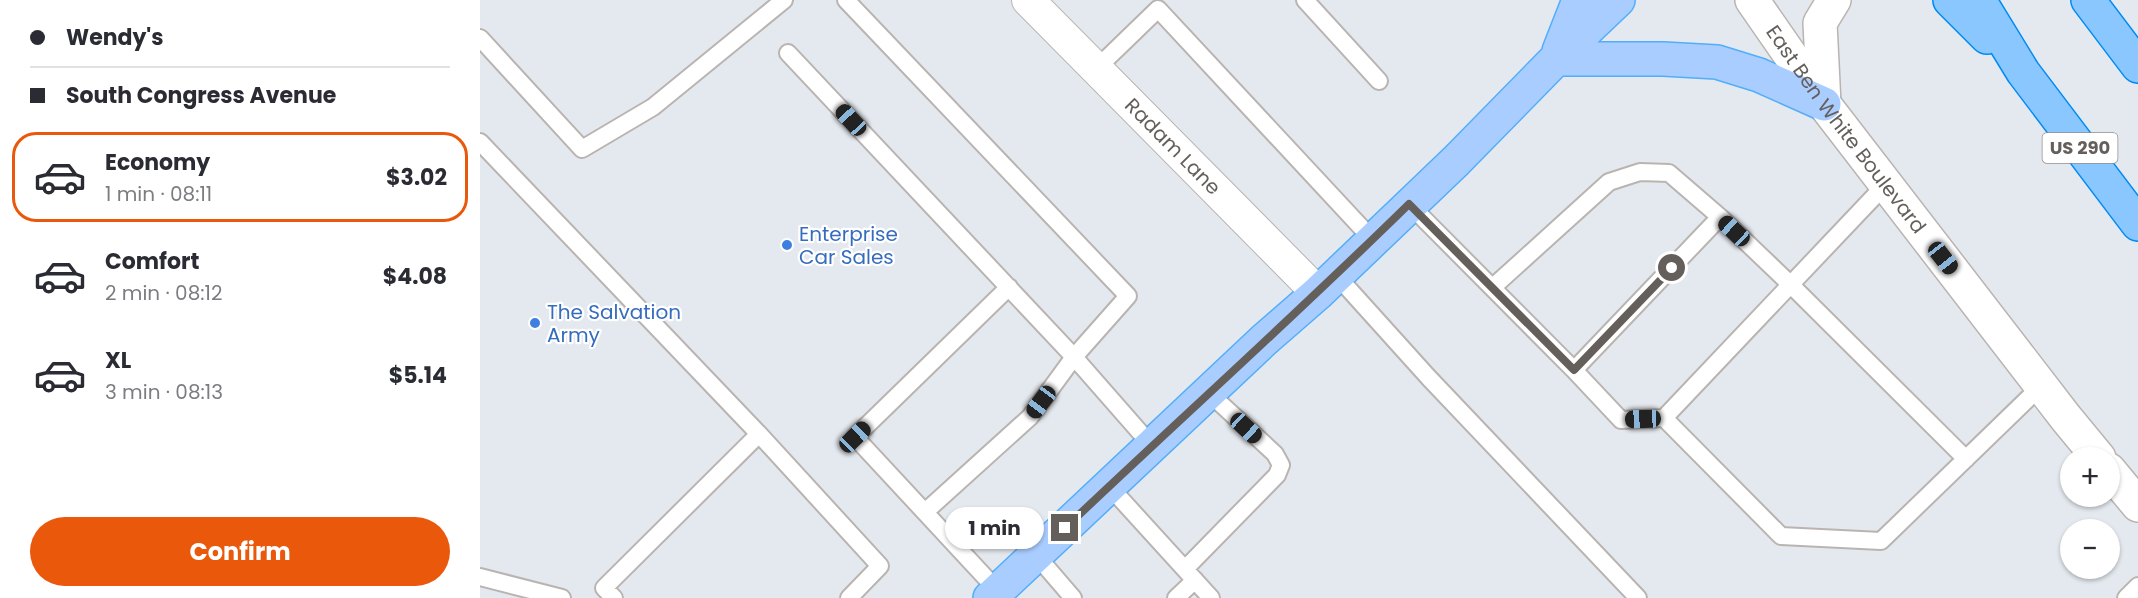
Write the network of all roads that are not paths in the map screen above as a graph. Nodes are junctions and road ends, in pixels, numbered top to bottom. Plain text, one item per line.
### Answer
1 (784, 0) edge
2 (846, 0) edge
3 (1028, 0) edge
4 (1305, 0) edge
5 (1579, 0) edge
6 (1618, 0) edge
7 (1752, 0) edge
8 (1834, 0) edge
9 (1950, 0) edge
10 (1979, 0) edge
11 (2088, 0) edge
12 (480, 38) edge
13 (788, 53) dead end
14 (1556, 59) junction
15 (2138, 66) edge
16 (1096, 69) junction
17 (2023, 72) junction
18 (1379, 81) dead end
19 (1824, 104) junction
20 (480, 142) edge
21 (1886, 184) junction
22 (1409, 204) junction
23 (1720, 217) junction
24 (2138, 224) edge
25 (1372, 240) junction
26 (1327, 284) junction
27 (1791, 285) junction
28 (1009, 287) junction
29 (1493, 287) junction
30 (1074, 357) junction
31 (1574, 370) junction
32 (2041, 386) junction
33 (1208, 392) junction
34 (1664, 418) junction
35 (759, 434) junction
36 (1152, 446) junction
37 (2090, 447) edge
38 (1966, 459) junction
39 (2120, 483) edge
40 (1110, 486) junction
41 (2138, 505) edge
42 (925, 512) junction
43 (1036, 555) junction
44 (1190, 575) junction
45 (480, 577) edge
46 (2138, 586) edge
47 (994, 594) edge
48 (603, 595) edge
49 (562, 598) edge
50 (849, 598) edge
51 (1072, 598) edge
52 (1176, 598) edge
53 (1211, 598) edge
54 (1638, 598) edge
55 (2126, 598) edge

1 - 12 lane
2 - 30 lane
3 - 16 street, Radam Lane
4 - 18 lane
5 - 14 main road
6 - 14 main road
7 - 19 main road, East Ben White Boulevard
8 - 19 main road
9 - 17 highway
10 - 17 highway, US 290
11 - 15 highway
13 - 28 lane
14 - 19 main road
14 - 22 main road
16 - 25 lane
16 - 26 street, Radam Lane
17 - 24 highway, US 290
19 - 21 main road, East Ben White Boulevard
20 - 35 lane
21 - 27 lane
21 - 32 main road, East Ben White Boulevard
22 - 25 main road
22 - 29 lane
23 - 27 lane
23 - 29 lane
23 - 31 lane
25 - 26 main road
26 - 33 main road
26 - 54 lane
27 - 34 lane
27 - 38 lane
28 - 30 lane
28 - 42 lane
29 - 31 lane
30 - 36 lane
30 - 42 lane
31 - 34 lane
32 - 37 main road, East Ben White Boulevard
32 - 38 lane
33 - 36 main road
33 - 44 lane
34 - 38 lane
35 - 48 lane
35 - 50 lane
36 - 40 main road
39 - 41 main road
40 - 43 main road
40 - 44 lane
42 - 47 lane
43 - 47 main road
43 - 51 lane
44 - 52 lane
44 - 53 lane
45 - 49 lane
46 - 55 lane

